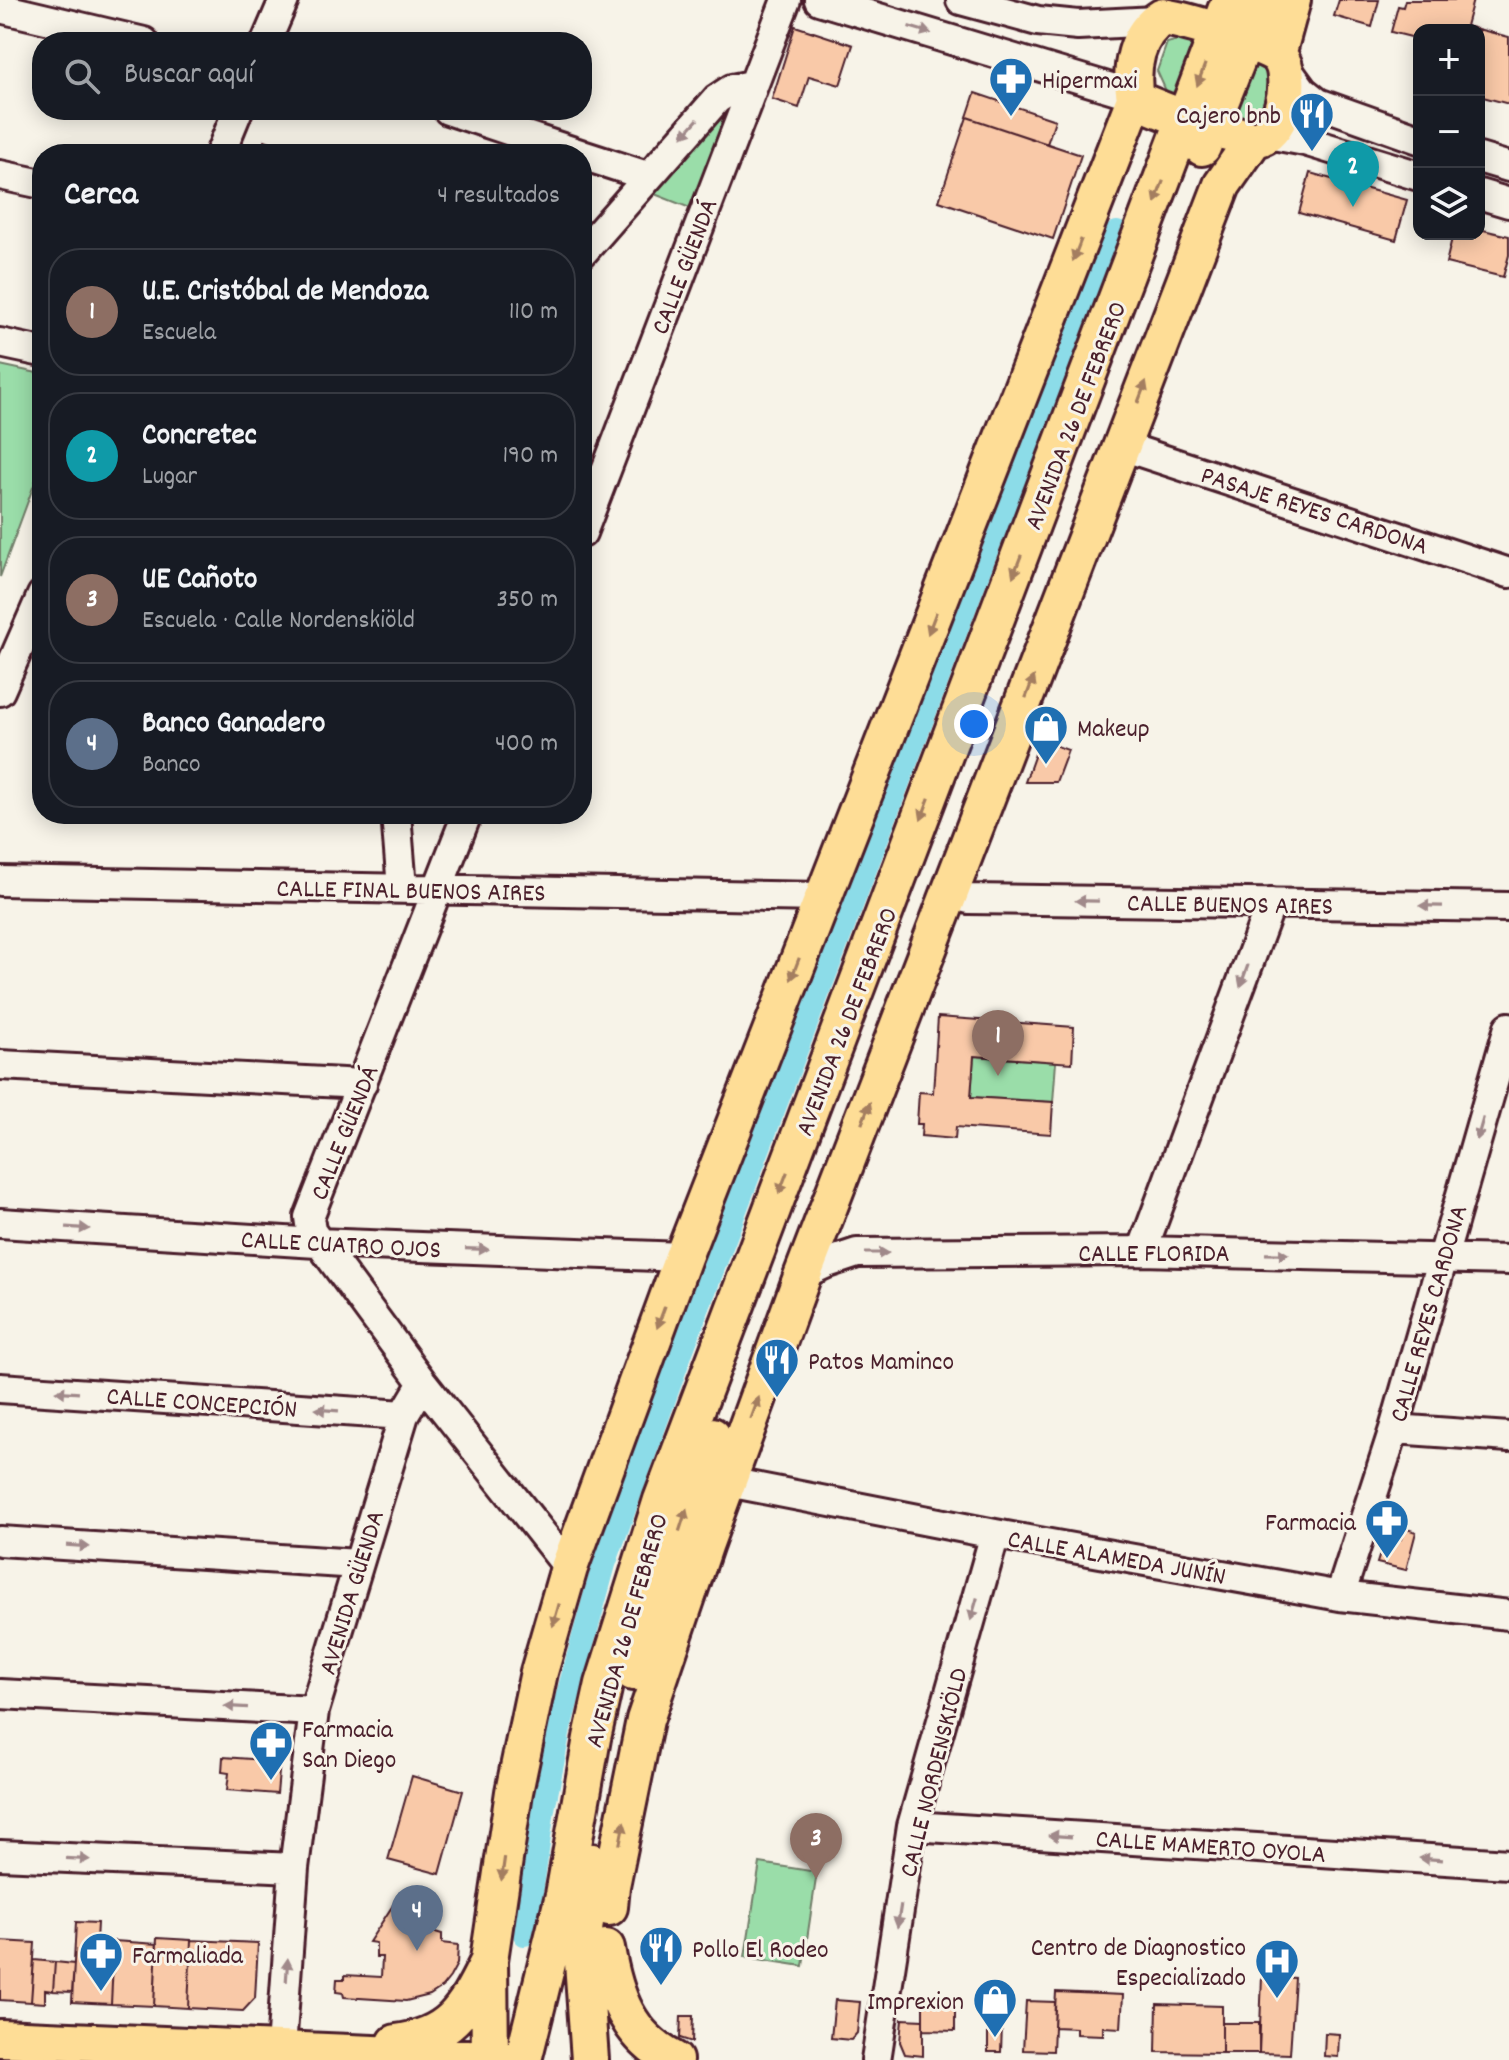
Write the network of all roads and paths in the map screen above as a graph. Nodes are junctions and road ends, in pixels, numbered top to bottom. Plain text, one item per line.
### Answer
1 (284, 0) edge
2 (786, 0) edge
3 (819, 0) edge
4 (961, 0) edge
5 (1261, 0) edge
6 (1292, 0) edge
7 (0, 8) edge
8 (1162, 13) edge
9 (102, 32) edge
10 (270, 32) edge
11 (1251, 38) edge
12 (752, 85) junction
13 (1135, 97) junction
14 (234, 120) edge
15 (478, 120) edge
16 (1197, 123) junction
17 (1261, 137) junction
18 (1411, 137) edge
19 (224, 144) edge
20 (551, 144) edge
21 (592, 158) edge
22 (1485, 160) edge
23 (1509, 167) edge
24 (1391, 168) junction
25 (1413, 174) edge
26 (0, 175) edge
27 (647, 176) junction
28 (32, 182) edge
29 (1485, 196) edge
30 (1509, 203) edge
31 (592, 241) edge
32 (0, 343) edge
33 (32, 350) edge
34 (1122, 446) junction
35 (592, 507) edge
36 (1509, 573) edge
37 (32, 636) edge
38 (0, 691) edge
39 (397, 824) edge
40 (463, 824) edge
41 (0, 881) edge
42 (402, 888) junction
43 (436, 890) junction
44 (951, 894) junction
45 (823, 897) junction
46 (1271, 903) junction
47 (1509, 907) edge
48 (1509, 1027) edge
49 (0, 1065) edge
50 (362, 1084) junction
51 (0, 1223) edge
52 (317, 1243) junction
53 (1142, 1251) junction
54 (683, 1257) junction
55 (1443, 1257) junction
56 (1509, 1260) edge
57 (803, 1274) junction
58 (423, 1383) junction
59 (0, 1388) edge
60 (404, 1415) junction
61 (1394, 1429) junction
62 (1509, 1437) edge
63 (728, 1482) junction
64 (995, 1534) junction
65 (0, 1541) edge
66 (575, 1552) junction
67 (358, 1564) junction
68 (1340, 1596) junction
69 (1509, 1615) edge
70 (0, 1694) edge
71 (314, 1711) junction
72 (912, 1826) junction
73 (0, 1855) edge
74 (1509, 1864) edge
75 (294, 1868) junction
76 (606, 1948) junction
77 (489, 1960) junction
78 (0, 2038) edge
79 (348, 2051) junction
80 (280, 2054) edge
81 (506, 2060) edge
82 (590, 2060) edge
83 (609, 2060) edge
84 (674, 2060) edge
85 (876, 2060) edge

1 - 10 street
2 - 12 street, CALLE GÜENDÁ
3 -> 13 street
4 - 8 street
5 - 11 main road, AVENIDA 26 DE FEBRERO
6 - 11 main road, AVENIDA 26 DE FEBRERO
7 - 9 street
8 - 11 main road
8 - 13 main road
11 - 16 main road, AVENIDA 26 DE FEBRERO
11 - 17 main road, AVENIDA 26 DE FEBRERO
11 - 18 street
12 -> 27 street
12 - 35 street, CALLE GÜENDÁ
13 - 16 main road
13 -> 45 main road
14 - 19 street
15 - 20 street
16 - 17 main road
16 -> 81 main road, AVENIDA 26 DE FEBRERO
82 -> 16 main road, AVENIDA 26 DE FEBRERO
17 - 24 street
34 -> 17 main road, AVENIDA 26 DE FEBRERO
18 - 24 street
21 - 27 street
22 - 23 street
24 - 25 street
26 - 28 street
27 - 31 street
29 - 30 street
32 - 33 street
34 - 36 street, PASAJE REYES CARDONA
44 -> 34 main road, AVENIDA 26 DE FEBRERO
37 - 38 street
39 - 42 street
40 - 43 street, CALLE GÜENDÁ
41 - 42 street, CALLE FINAL BUENOS AIRES
42 - 43 street, CALLE FINAL BUENOS AIRES
43 - 45 street, CALLE FINAL BUENOS AIRES
43 - 50 street, CALLE GÜENDÁ
46 -> 44 street, CALLE BUENOS AIRES
57 -> 44 main road, AVENIDA 26 DE FEBRERO
45 -> 54 main road
47 -> 46 street, CALLE BUENOS AIRES
46 -> 53 street
48 -> 55 street, CALLE REYES CARDONA
49 - 50 street
50 - 52 street, CALLE GÜENDÁ
51 -> 52 street, CALLE CUATRO OJOS
52 -> 54 street, CALLE CUATRO OJOS
52 - 58 street
53 -> 55 street, CALLE FLORIDA
57 -> 53 street, CALLE FLORIDA
54 -> 66 main road
55 - 56 street, CALLE FLORIDA
55 - 61 street, CALLE REYES CARDONA
63 -> 57 main road, AVENIDA 26 DE FEBRERO
58 - 60 street, AVENIDA GÜENDA
58 - 66 street
60 -> 59 street, CALLE CONCEPCIÓN
60 - 67 street, AVENIDA GÜENDA
61 - 62 street
61 - 68 street, CALLE REYES CARDONA
63 - 64 street, CALLE ALAMEDA JUNÍN
76 -> 63 main road, AVENIDA 26 DE FEBRERO
64 - 68 street, CALLE ALAMEDA JUNÍN
64 -> 72 street, CALLE NORDENSKIÖLD
65 -> 67 street
66 -> 77 main road
67 - 71 street, AVENIDA GÜENDA
68 - 69 street, CALLE ALAMEDA JUNÍN
71 -> 70 street
71 - 75 street, AVENIDA GÜENDA
74 -> 72 street, CALLE MAMERTO OYOLA
72 -> 85 street, CALLE NORDENSKIÖLD
73 -> 75 street
80 -> 75 street, AVENIDA GÜENDA
76 - 83 main road, AVENIDA 26 DE FEBRERO
76 - 84 main road
77 - 79 main road
77 - 81 main road
78 - 80 main road
79 - 80 main road
79 - 81 main road

